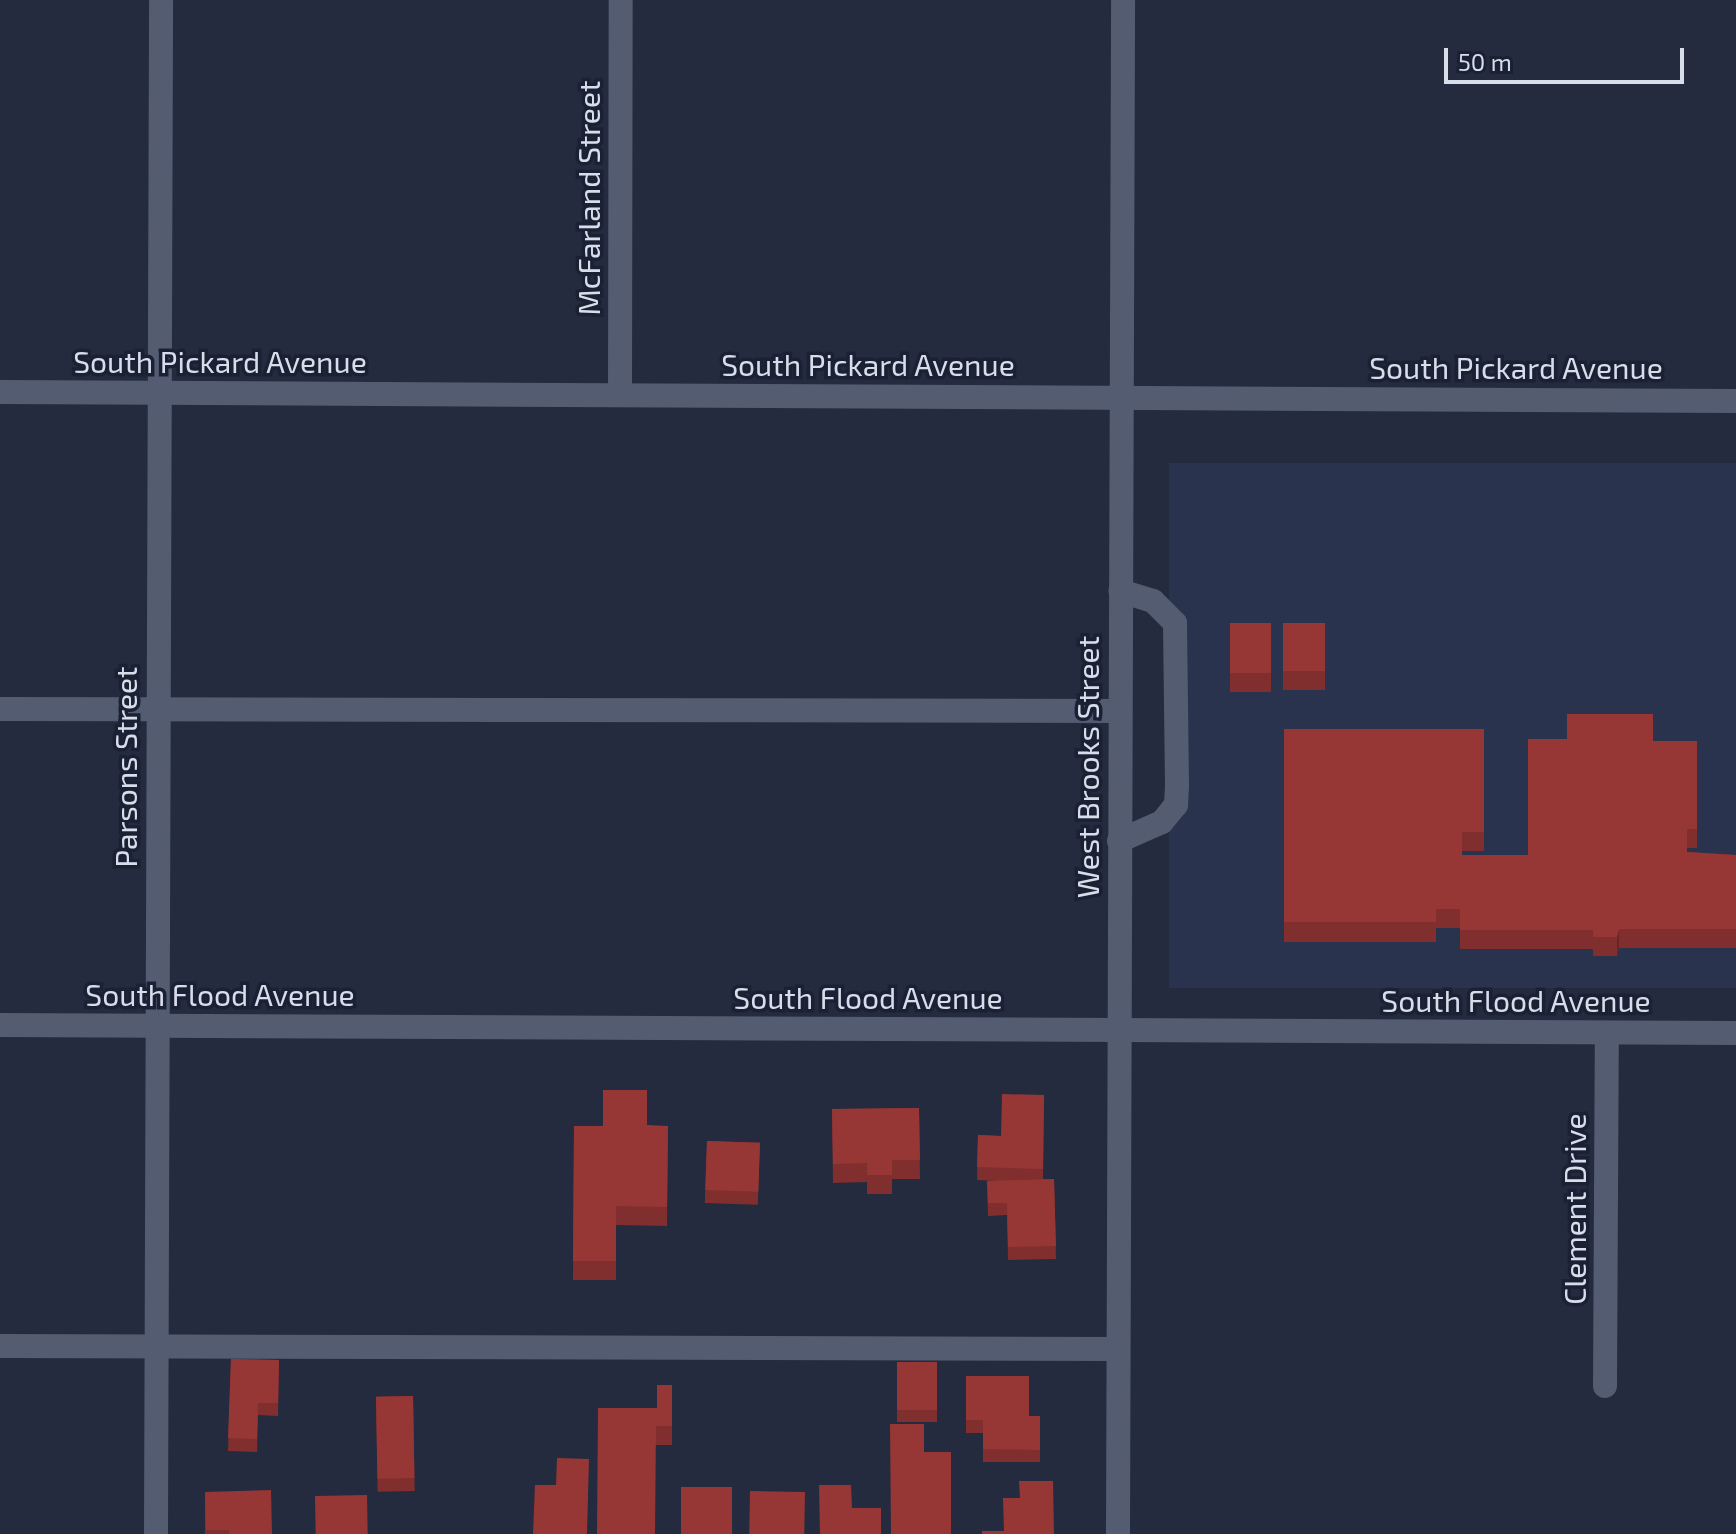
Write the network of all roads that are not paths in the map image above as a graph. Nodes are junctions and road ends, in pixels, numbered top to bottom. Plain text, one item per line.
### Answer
1 (161, 0) edge
2 (621, 0) edge
3 (1123, 0) edge
4 (0, 392) edge
5 (161, 392) junction
6 (620, 395) junction
7 (1121, 397) junction
8 (1736, 401) edge
9 (1120, 591) junction
10 (0, 709) edge
11 (157, 709) junction
12 (1119, 711) junction
13 (1119, 841) junction
14 (0, 1025) edge
15 (156, 1026) junction
16 (1118, 1030) junction
17 (1607, 1033) junction
18 (1736, 1033) edge
19 (0, 1346) edge
20 (157, 1347) junction
21 (1118, 1349) junction
22 (1605, 1386) dead end
23 (156, 1534) edge
24 (1118, 1534) edge

1 - 5 street, Parsons Street
2 - 6 street, McFarland Street
3 - 7 street, West Brooks Street
4 - 5 street, South Pickard Avenue
5 - 6 street, South Pickard Avenue
5 - 11 street, Parsons Street
6 - 7 street, South Pickard Avenue
7 - 8 street, South Pickard Avenue
7 - 9 street, West Brooks Street
9 - 12 street, West Brooks Street
9 - 13 street
10 - 11 street
11 - 12 street
11 - 15 street, Parsons Street
12 - 13 street, West Brooks Street
13 - 16 street, West Brooks Street
14 - 15 street, South Flood Avenue
15 - 16 street, South Flood Avenue
15 - 20 street, Parsons Street
16 - 17 street, South Flood Avenue
16 - 21 street, West Brooks Street
17 - 18 street, South Flood Avenue
17 - 22 street, Clement Drive
19 - 20 street
20 - 21 street
20 - 23 street, Parsons Street
21 - 24 street, West Brooks Street

